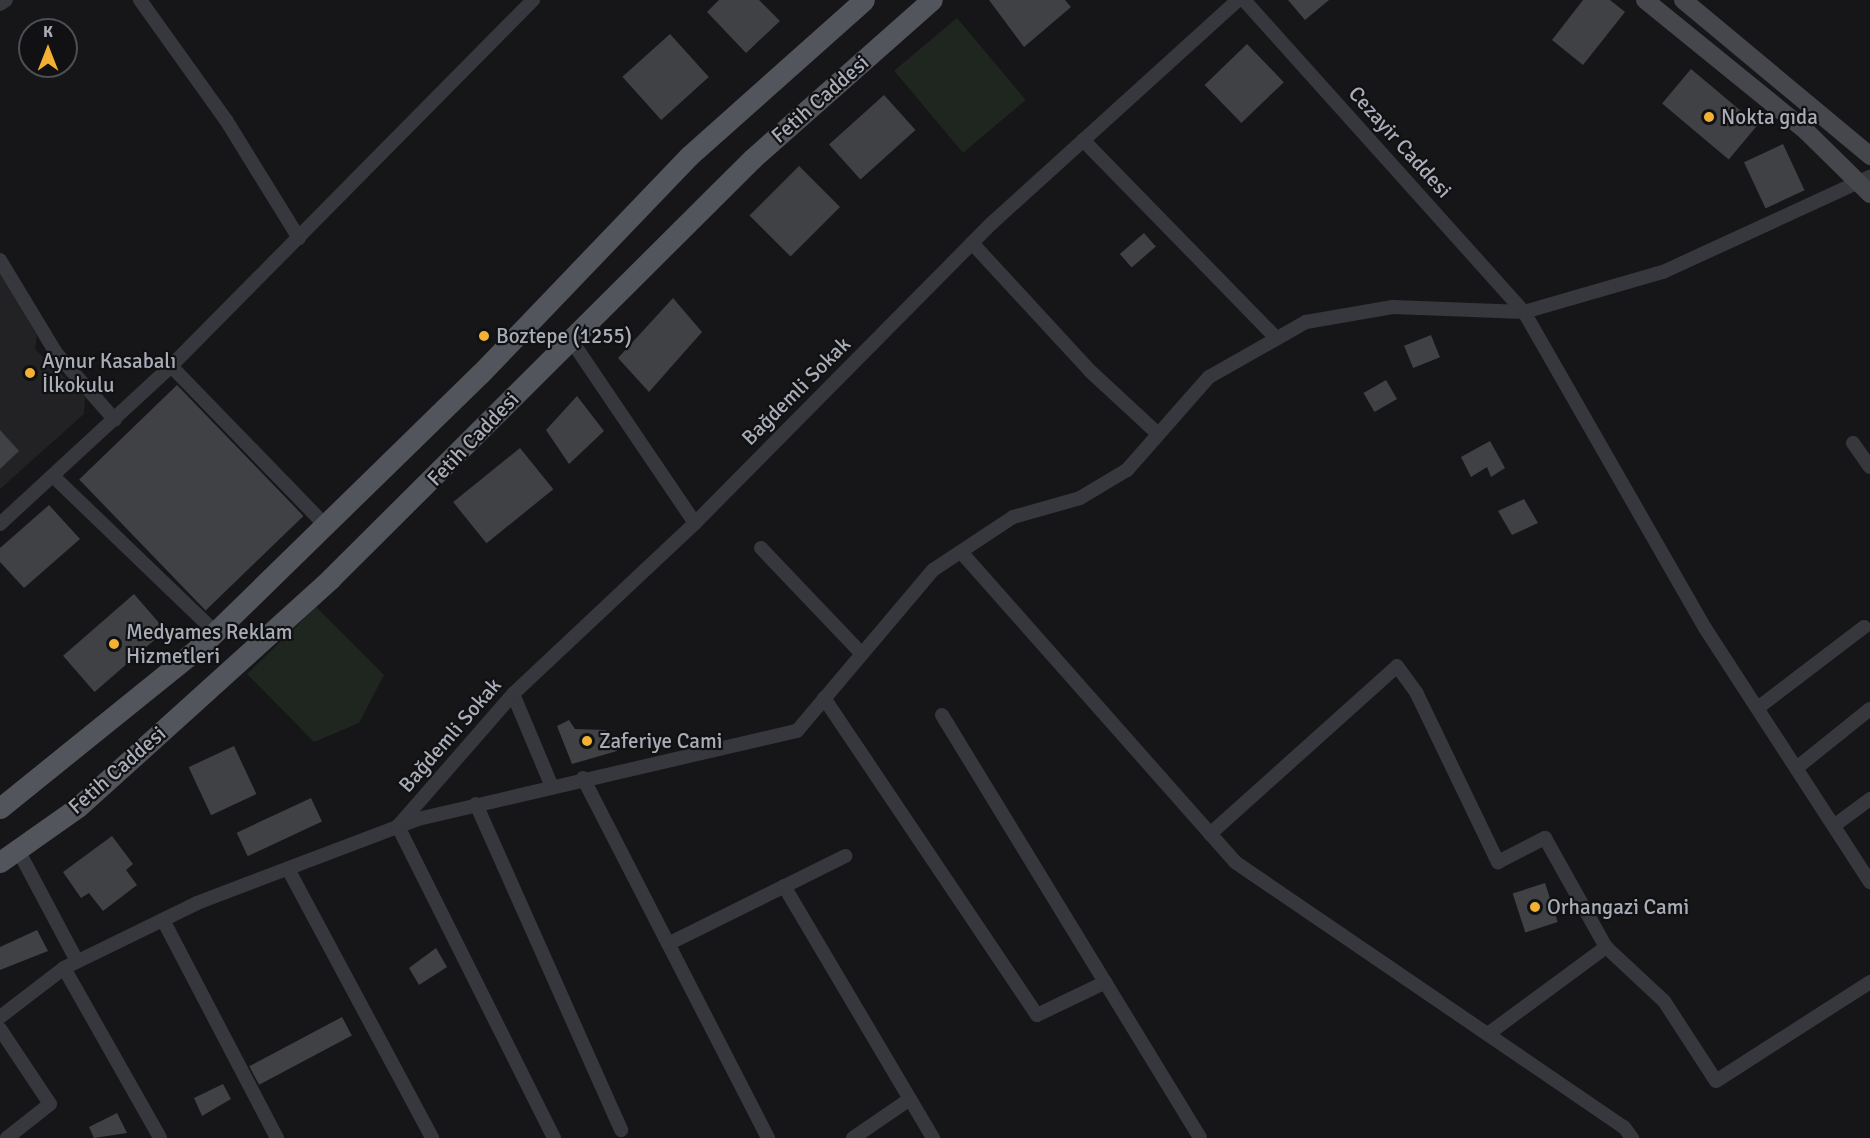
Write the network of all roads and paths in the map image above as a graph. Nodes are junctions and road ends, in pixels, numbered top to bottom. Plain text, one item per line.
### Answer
1 (6, 0) edge
2 (141, 0) edge
3 (533, 0) edge
4 (864, 0) edge
5 (932, 0) edge
6 (1238, 0) edge
7 (1244, 0) edge
8 (1645, 0) edge
9 (1684, 0) edge
10 (0, 4) edge
11 (1083, 140) junction
12 (1870, 156) edge
13 (1866, 185) edge
14 (299, 238) junction
15 (972, 243) junction
16 (0, 260) edge
17 (1524, 312) junction
18 (1276, 338) junction
19 (571, 340) junction
20 (171, 366) junction
21 (115, 420) junction
22 (1158, 434) junction
23 (1853, 442) dead end
24 (1870, 467) edge
25 (53, 476) junction
26 (695, 522) junction
27 (0, 524) edge
28 (326, 526) junction
29 (761, 548) dead end
30 (961, 552) junction
31 (1864, 627) dead end
32 (215, 632) junction
33 (860, 652) junction
34 (513, 694) junction
35 (824, 698) junction
36 (1759, 707) junction
37 (1870, 710) edge
38 (942, 715) dead end
39 (1799, 766) junction
40 (583, 778) junction
41 (552, 787) junction
42 (1870, 799) edge
43 (476, 804) junction
44 (0, 808) edge
45 (1835, 825) junction
46 (398, 826) junction
47 (1210, 834) junction
48 (18, 850) junction
49 (845, 856) dead end
50 (0, 862) edge
51 (288, 869) junction
52 (1870, 882) edge
53 (784, 886) junction
54 (163, 920) junction
55 (668, 944) junction
56 (1606, 947) junction
57 (71, 964) junction
58 (1106, 982) junction
59 (1870, 982) edge
60 (0, 1017) edge
61 (0, 1029) edge
62 (1488, 1034) junction
63 (910, 1099) junction
64 (621, 1130) dead end
65 (7, 1138) edge
66 (160, 1138) edge
67 (277, 1138) edge
68 (432, 1138) edge
69 (554, 1138) edge
70 (768, 1138) edge
71 (853, 1138) edge
72 (933, 1138) edge
73 (1200, 1138) edge
74 (1632, 1138) edge

1 - 10 street
2 - 14 street
3 - 14 street
4 - 28 main road, Fetih Caddesi
5 - 19 main road, Fetih Caddesi
6 - 11 street, Bağdemli Sokak
7 - 17 street, Cezayir Caddesi
8 - 13 main road
9 - 12 main road
11 - 15 street, Bağdemli Sokak
11 - 18 street
13 - 17 street
14 - 20 street
15 - 22 street
15 - 26 street, Bağdemli Sokak
16 - 21 street
17 - 18 street
17 - 36 street, Cezayir Caddesi
18 - 22 street
19 - 26 street
19 - 48 main road, Fetih Caddesi
20 - 21 street
20 - 28 street
21 - 25 street
22 - 30 street
23 - 24 street
25 - 27 street
25 - 32 street
26 - 34 street, Bağdemli Sokak
28 - 32 main road, Fetih Caddesi
29 - 33 street
30 - 33 street
30 - 47 street
31 - 36 street
32 - 44 main road, Fetih Caddesi
33 - 35 street
34 - 41 street
34 - 46 street, Bağdemli Sokak
35 - 40 street
35 - 58 street
36 - 39 street, Cezayir Caddesi
37 - 39 street
38 - 58 street
39 - 45 street, Cezayir Caddesi
40 - 41 street
40 - 55 street
41 - 43 street
42 - 45 street
43 - 46 street
43 - 64 street
45 - 52 street, Cezayir Caddesi
46 - 51 street
46 - 69 street
47 - 56 street
47 - 62 street
48 - 50 main road, Fetih Caddesi
48 - 57 street
49 - 53 street
51 - 54 street
51 - 68 street
53 - 55 street
53 - 63 street
54 - 57 street
54 - 67 street
55 - 70 street
56 - 59 street
56 - 62 street
57 - 60 street
57 - 66 street
58 - 73 street
61 - 65 street
62 - 74 street
63 - 71 street
63 - 72 street

